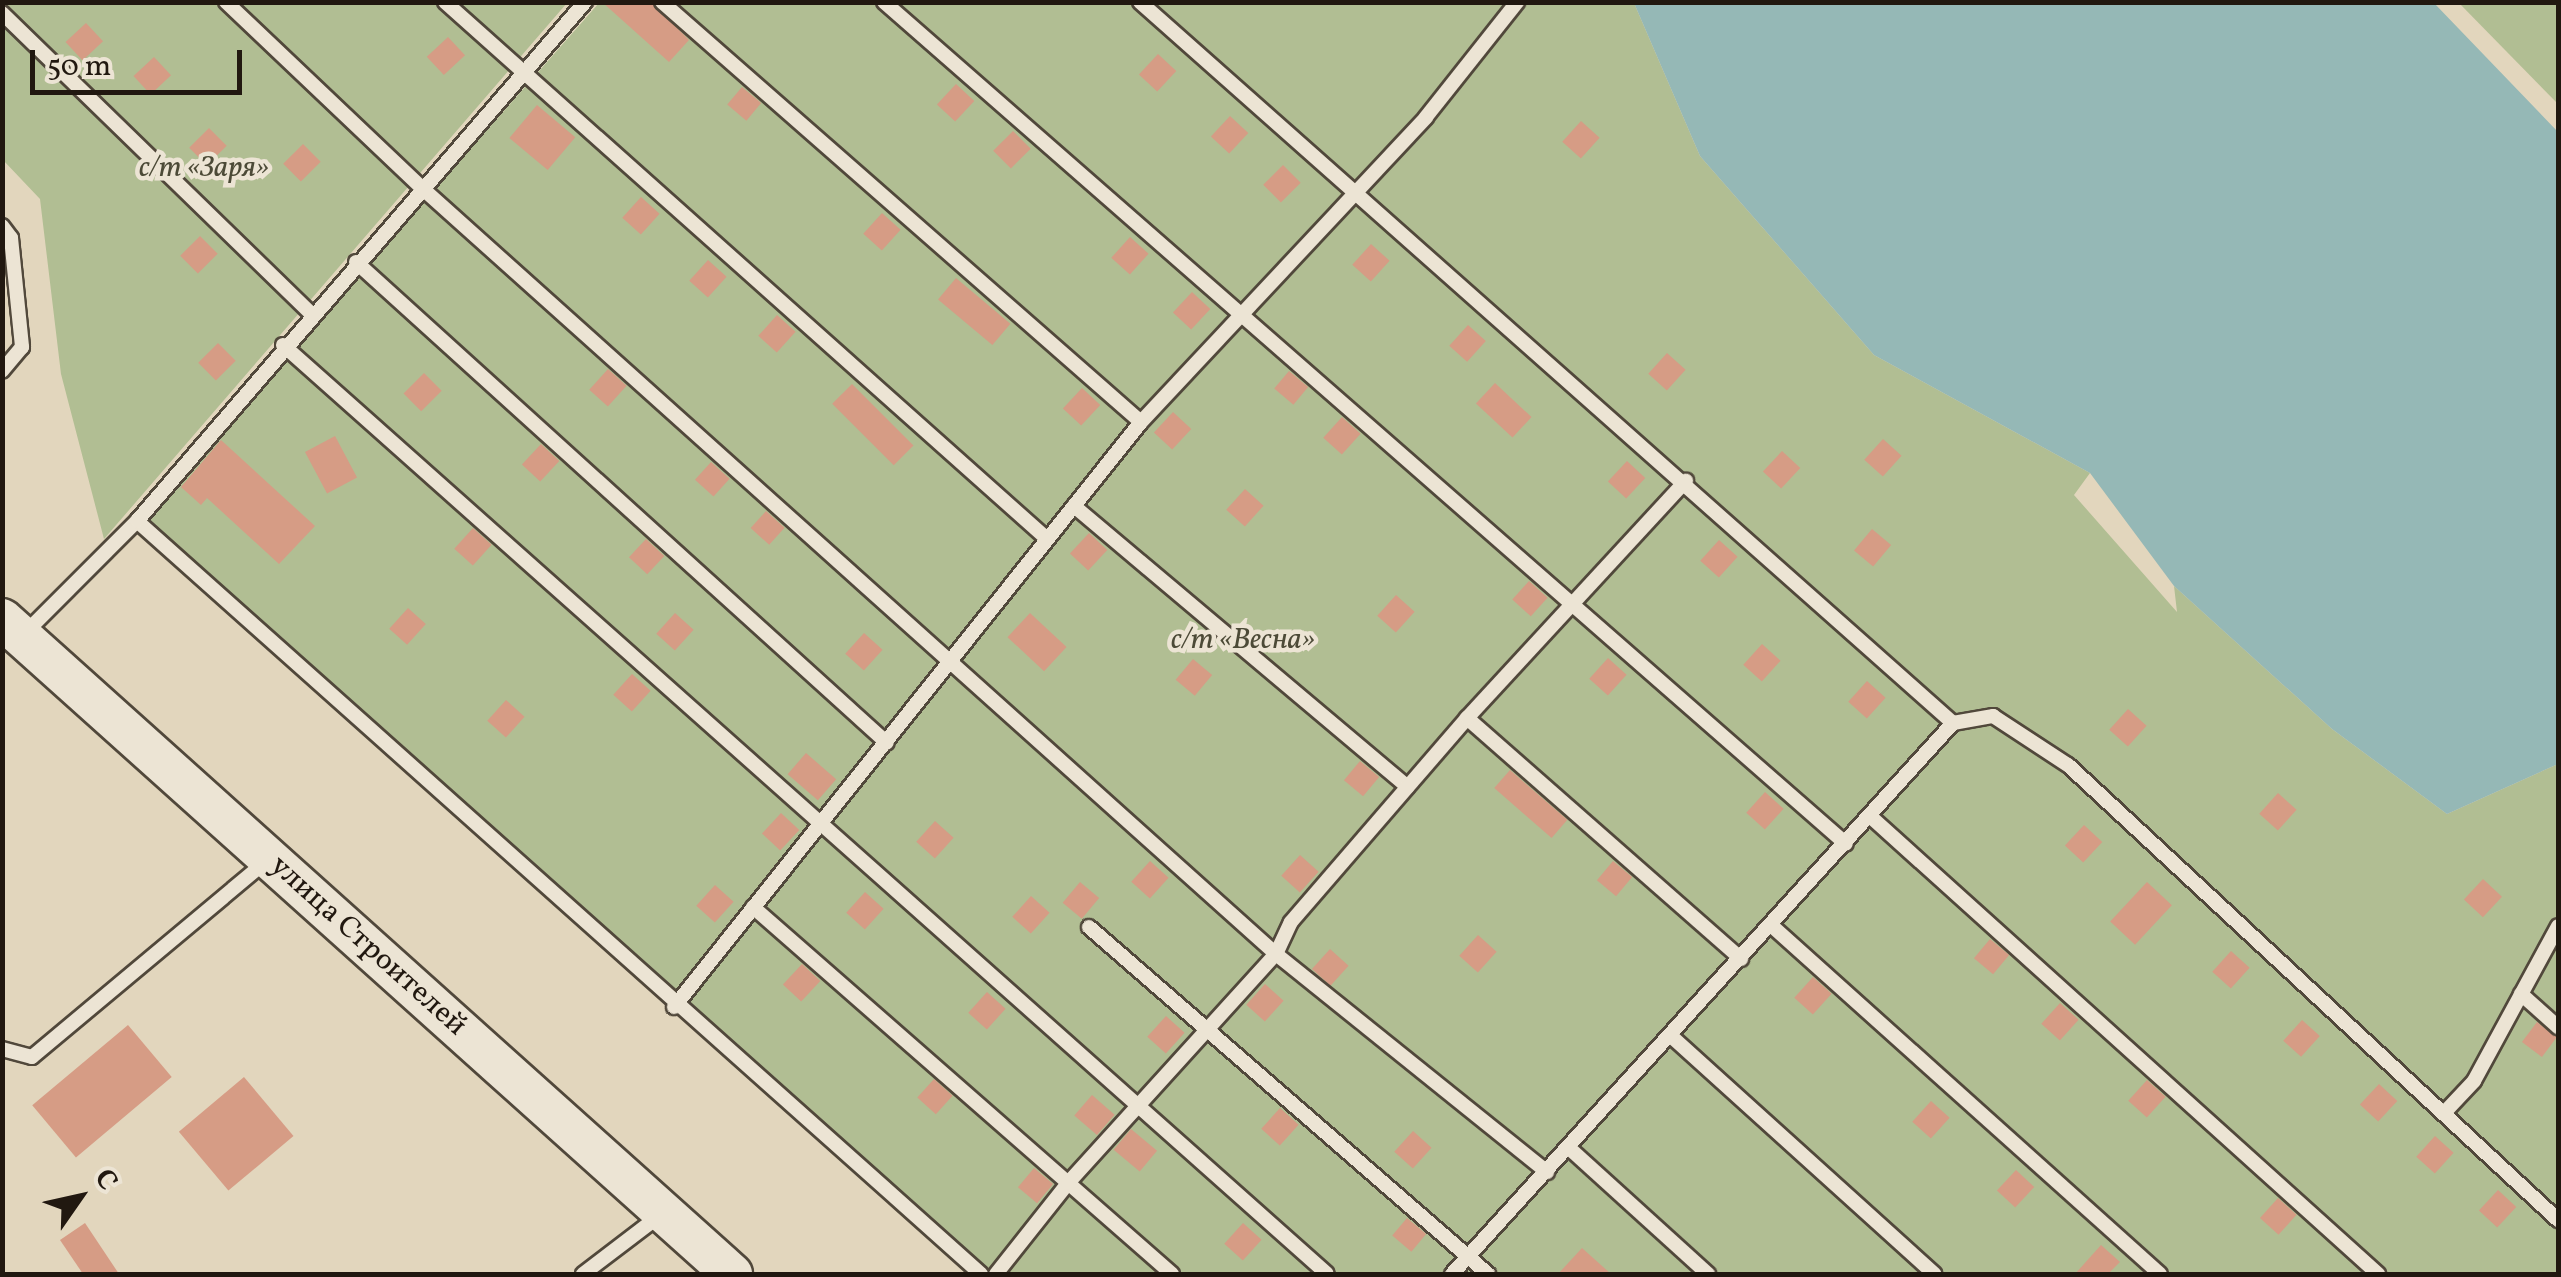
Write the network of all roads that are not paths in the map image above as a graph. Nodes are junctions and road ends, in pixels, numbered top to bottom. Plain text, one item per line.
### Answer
1 (226, 2) edge
2 (445, 2) edge
3 (585, 2) edge
4 (662, 2) edge
5 (884, 2) edge
6 (1140, 2) edge
7 (1517, 2) edge
8 (2, 12) edge
9 (521, 74) junction
10 (422, 188) junction
11 (1357, 191) junction
12 (2, 226) edge
13 (356, 262) junction
14 (311, 313) junction
15 (1243, 316) junction
16 (282, 345) junction
17 (2, 371) edge
18 (1141, 422) junction
19 (1686, 481) junction
20 (1074, 506) junction
21 (137, 520) junction
22 (1046, 538) junction
23 (1567, 605) junction
24 (13, 626) edge
25 (948, 657) junction
26 (1467, 718) junction
27 (1953, 723) junction
28 (887, 742) junction
29 (1408, 787) junction
30 (1871, 817) junction
31 (819, 826) junction
32 (1846, 844) junction
33 (270, 858) junction
34 (753, 907) junction
35 (1772, 926) junction
36 (2558, 926) edge
37 (1089, 928) dead end
38 (1276, 954) junction
39 (1741, 959) junction
40 (2522, 994) junction
41 (674, 1007) junction
42 (2558, 1027) edge
43 (1209, 1029) junction
44 (1671, 1036) junction
45 (2, 1049) edge
46 (1135, 1109) junction
47 (2444, 1113) junction
48 (1569, 1148) junction
49 (1547, 1172) junction
50 (1068, 1182) junction
51 (664, 1213) junction
52 (2558, 1220) edge
53 (1468, 1257) junction
54 (584, 1274) edge
55 (732, 1274) edge
56 (981, 1274) edge
57 (996, 1274) edge
58 (1172, 1274) edge
59 (1327, 1274) edge
60 (1452, 1274) edge
61 (1488, 1274) edge
62 (1708, 1274) edge
63 (1934, 1274) edge
64 (2160, 1274) edge
65 (2378, 1274) edge

1 - 10 lane
2 - 9 lane
3 - 9 lane
4 - 18 lane
5 - 15 lane
6 - 11 lane
7 - 11 lane
8 - 14 lane
9 - 10 lane
9 - 22 lane
10 - 13 lane
10 - 25 lane
11 - 15 lane
11 - 19 lane
12 - 17 lane
13 - 14 lane
13 - 28 lane
14 - 16 lane
15 - 18 lane
15 - 23 lane
16 - 21 lane
16 - 31 lane
18 - 20 lane
19 - 23 lane
19 - 27 lane
20 - 22 lane
20 - 29 lane
21 - 24 lane
21 - 41 lane
22 - 25 lane
23 - 26 lane
23 - 32 lane
24 - 33 main road, улица Строителей
25 - 28 lane
25 - 38 lane
26 - 29 lane
26 - 39 lane
27 - 30 lane
27 - 47 lane
28 - 31 lane
29 - 38 lane
30 - 32 lane
30 - 65 lane
31 - 34 lane
31 - 46 lane
32 - 35 lane
33 - 45 lane
33 - 51 main road, улица Строителей
34 - 41 lane
34 - 50 lane
35 - 39 lane
35 - 64 lane
36 - 40 lane
37 - 43 lane
38 - 43 lane
38 - 49 lane
39 - 44 lane
40 - 42 lane
40 - 47 lane
41 - 56 lane
43 - 46 lane
43 - 53 lane
44 - 48 lane
44 - 63 lane
46 - 50 lane
46 - 59 lane
47 - 52 lane
48 - 49 lane
48 - 62 lane
49 - 53 lane
50 - 57 lane
50 - 58 lane
51 - 54 lane
51 - 55 main road, улица Строителей
53 - 60 lane
53 - 61 lane

